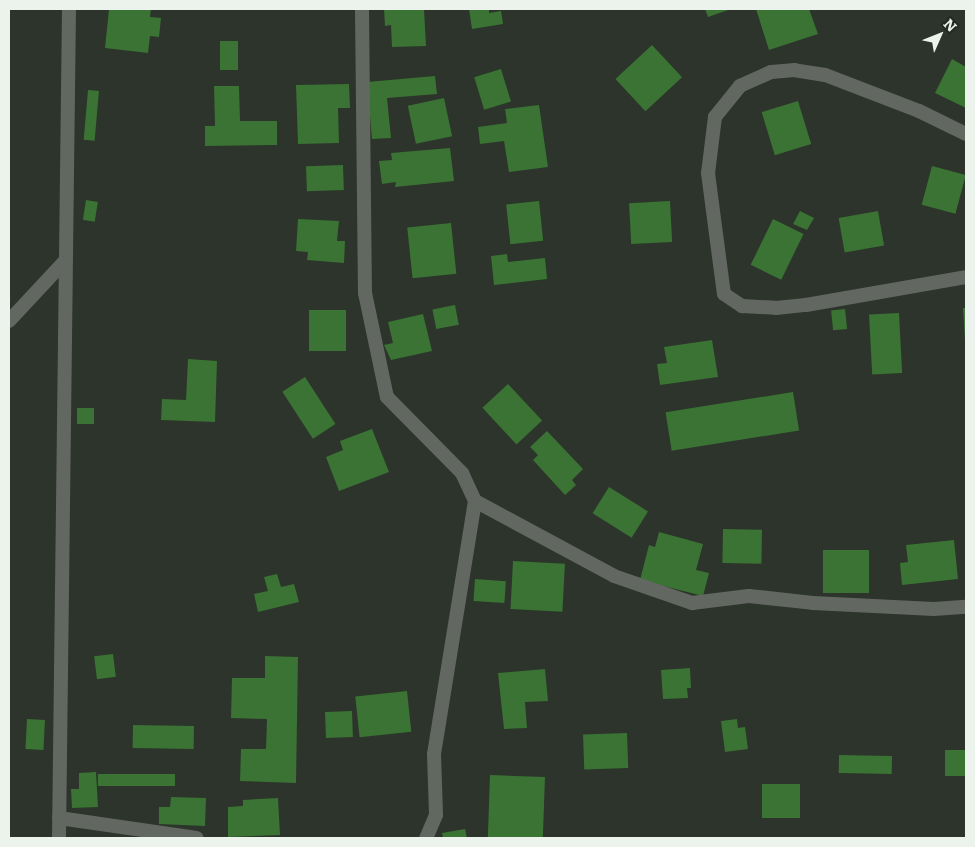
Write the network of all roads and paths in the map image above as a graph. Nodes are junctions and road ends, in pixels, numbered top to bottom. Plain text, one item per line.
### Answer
1 (69, 9) edge
2 (362, 9) edge
3 (966, 134) edge
4 (64, 262) junction
5 (966, 276) edge
6 (9, 321) edge
7 (475, 501) junction
8 (966, 607) edge
9 (59, 818) junction
10 (59, 838) edge
11 (197, 838) edge
12 (426, 838) edge

1 - 4 street
2 - 7 street
3 - 5 street
4 - 6 street
4 - 9 street
7 - 8 street
7 - 12 street
9 - 10 street
9 - 11 street

